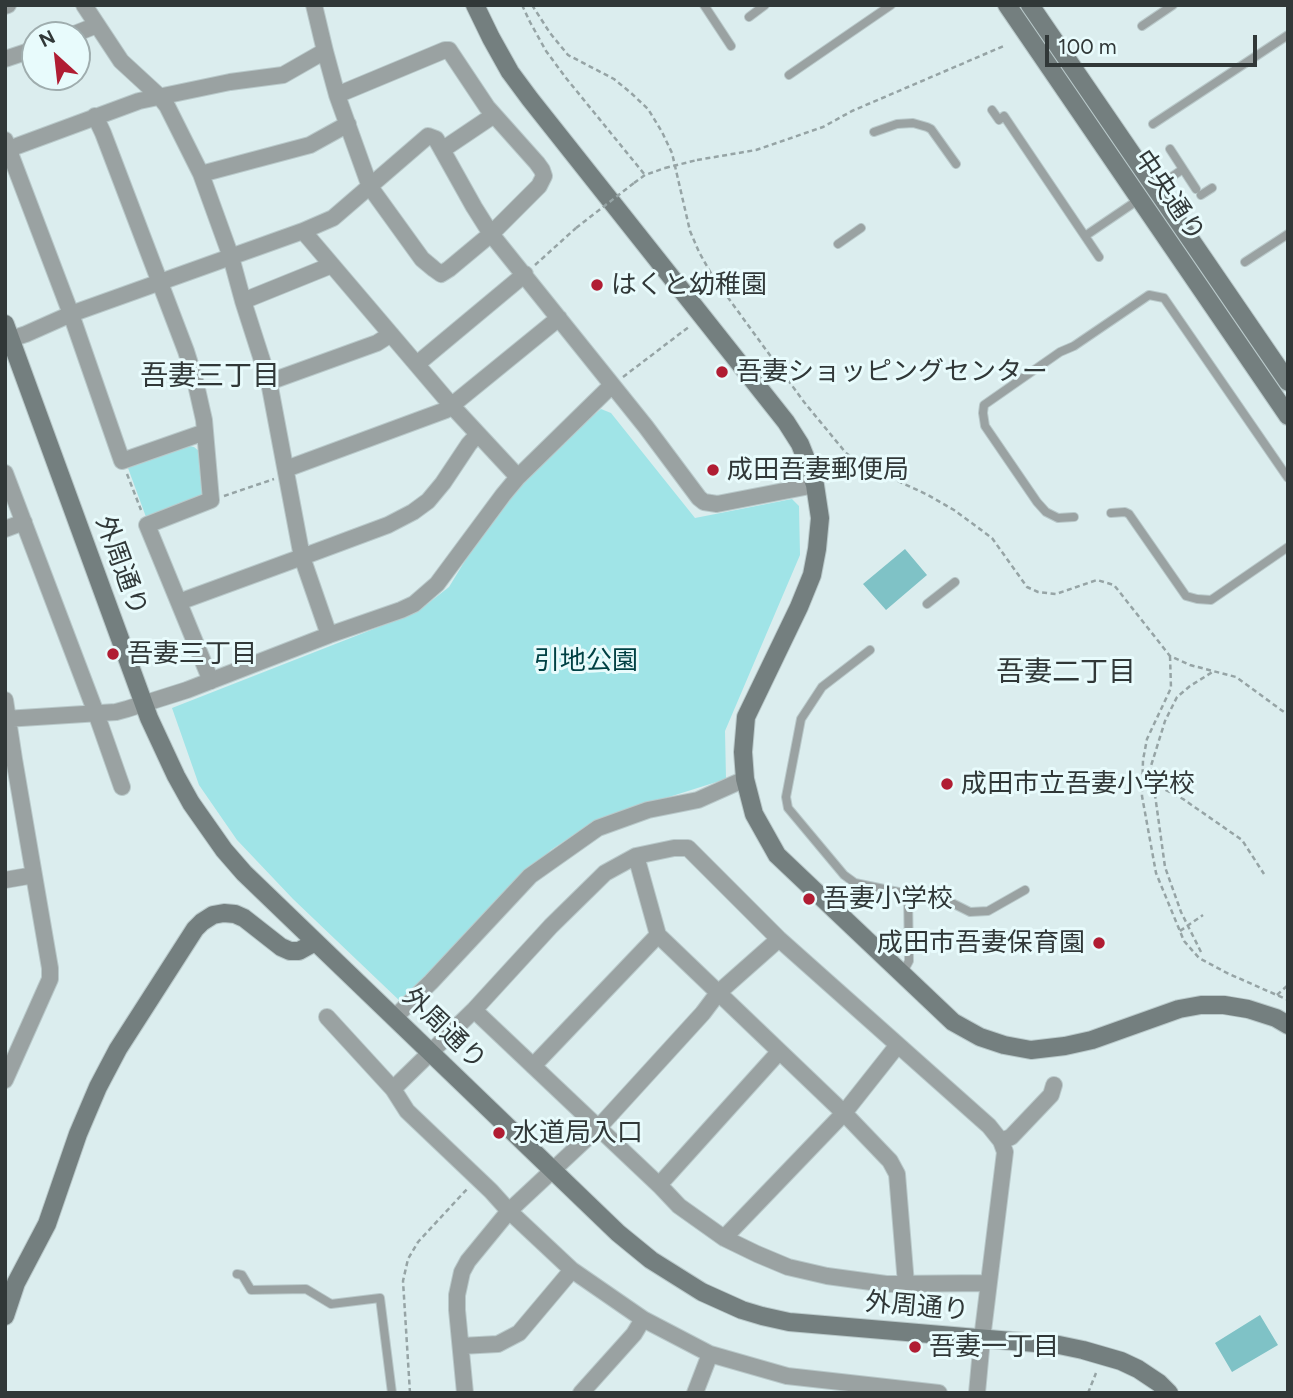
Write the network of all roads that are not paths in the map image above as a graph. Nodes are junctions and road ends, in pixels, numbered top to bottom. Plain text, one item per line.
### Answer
1 (84, 5) edge
2 (314, 5) edge
3 (475, 5) edge
4 (704, 5) edge
5 (765, 5) edge
6 (891, 5) edge
7 (1007, 5) edge
8 (1030, 5) edge
9 (1173, 5) edge
10 (749, 17) dead end
11 (97, 25) junction
12 (1142, 26) dead end
13 (91, 27) edge
14 (1288, 35) edge
15 (731, 46) dead end
16 (325, 51) junction
17 (789, 75) dead end
18 (337, 95) junction
19 (159, 96) junction
20 (992, 110) dead end
21 (494, 115) junction
22 (95, 116) junction
23 (348, 124) junction
24 (1153, 124) dead end
25 (874, 132) dead end
26 (7, 144) edge
27 (1170, 149) dead end
28 (442, 150) junction
29 (956, 164) dead end
30 (1184, 169) junction
31 (201, 174) junction
32 (370, 187) junction
33 (1155, 188) junction
34 (1212, 188) dead end
35 (1139, 199) junction
36 (862, 228) dead end
37 (303, 231) junction
38 (491, 234) junction
39 (1288, 234) edge
40 (1085, 236) junction
41 (838, 244) dead end
42 (231, 257) junction
43 (1099, 257) dead end
44 (1245, 262) dead end
45 (332, 265) junction
46 (525, 274) junction
47 (159, 282) junction
48 (243, 301) junction
49 (72, 314) junction
50 (559, 318) junction
51 (7, 334) edge
52 (391, 334) junction
53 (417, 364) junction
54 (270, 382) junction
55 (1288, 382) edge
56 (612, 385) junction
57 (452, 406) junction
58 (1288, 416) edge
59 (205, 432) junction
60 (478, 434) junction
61 (287, 472) junction
62 (5, 473) edge
63 (519, 477) junction
64 (1288, 478) edge
65 (815, 485) junction
66 (1111, 513) dead end
67 (1074, 517) dead end
68 (24, 522) junction
69 (5, 528) edge
70 (1288, 547) edge
71 (303, 558) junction
72 (955, 582) dead end
73 (179, 602) junction
74 (928, 604) dead end
75 (329, 635) junction
76 (870, 650) dead end
77 (211, 681) junction
78 (5, 701) edge
79 (144, 703) junction
80 (96, 713) junction
81 (7, 718) edge
82 (745, 779) junction
83 (122, 787) dead end
84 (636, 856) junction
85 (34, 875) junction
86 (5, 880) edge
87 (1025, 890) dead end
88 (908, 894) junction
89 (658, 935) junction
90 (779, 939) junction
91 (314, 941) junction
92 (902, 974) junction
93 (718, 993) junction
94 (474, 1010) junction
95 (327, 1017) dead end
96 (395, 1017) junction
97 (1288, 1025) edge
98 (897, 1046) junction
99 (431, 1052) junction
100 (779, 1052) junction
101 (533, 1066) junction
102 (5, 1080) edge
103 (1054, 1085) dead end
104 (393, 1088) junction
105 (844, 1113) junction
106 (599, 1127) junction
107 (1001, 1142) junction
108 (553, 1171) junction
109 (659, 1185) junction
110 (509, 1211) junction
111 (724, 1238) junction
112 (572, 1270) junction
113 (237, 1274) dead end
114 (988, 1283) junction
115 (905, 1284) junction
116 (5, 1316) edge
117 (643, 1319) junction
118 (982, 1339) junction
119 (461, 1346) junction
120 (710, 1353) junction
121 (787, 1376) junction
122 (883, 1390) edge
123 (393, 1393) edge
124 (465, 1393) edge
125 (581, 1393) edge
126 (695, 1393) edge
127 (783, 1393) edge
128 (939, 1393) edge
129 (977, 1393) edge
130 (1169, 1393) edge

1 - 11 street
2 - 16 street
3 - 65 street
4 - 15 lane
5 - 10 lane
6 - 17 lane
7 - 35 street, 中央通り
8 - 33 street, 中央通り
9 - 12 lane
11 - 13 street
11 - 19 street
14 - 24 lane
16 - 18 street
16 - 19 street
18 - 21 street
18 - 23 street
19 - 22 street
19 - 31 street
20 - 40 lane
21 - 28 street
21 - 38 street
22 - 26 street
22 - 47 street
23 - 31 street
23 - 32 street
25 - 29 lane
26 - 49 street
27 - 30 lane
28 - 32 street
28 - 38 street
30 - 33 lane
30 - 34 lane
31 - 42 street
32 - 37 street
32 - 38 street
33 - 35 lane
33 - 55 street, 中央通り
35 - 40 lane
35 - 58 street, 中央通り
36 - 41 lane
37 - 42 street
37 - 45 street
38 - 46 street
39 - 44 lane
40 - 43 lane
42 - 47 street
42 - 48 street
45 - 48 street
45 - 52 street
46 - 50 street
46 - 53 street
47 - 49 street
47 - 59 street
48 - 54 street
49 - 51 street
49 - 59 street
50 - 56 street
50 - 57 street
51 - 79 street, 外周通り
52 - 53 street
52 - 54 street
53 - 57 street
54 - 61 street
56 - 63 street
56 - 65 street
57 - 60 street
57 - 61 street
59 - 73 street
60 - 63 street
60 - 71 street
61 - 71 street
62 - 68 street
63 - 75 street
64 - 67 lane
65 - 82 street
66 - 70 lane
68 - 69 street
68 - 80 street
71 - 73 street
71 - 75 street
72 - 74 lane
73 - 77 street
75 - 77 street
76 - 88 lane
77 - 79 street
78 - 81 street
79 - 80 street
79 - 91 street, 外周通り
80 - 81 street
80 - 83 street
81 - 85 street
82 - 92 street
82 - 96 street
84 - 89 street
84 - 90 street
84 - 94 street
85 - 86 street
85 - 102 street
87 - 88 lane
88 - 92 lane
89 - 93 street
89 - 101 street
90 - 93 street
90 - 98 street
91 - 96 street, 外周通り
91 - 116 street
92 - 97 street
93 - 100 street
93 - 106 street
94 - 99 street
94 - 101 street
95 - 104 street
96 - 99 street, 外周通り
98 - 105 street
98 - 107 street
99 - 104 street
99 - 108 street, 外周通り
100 - 105 street
100 - 109 street
101 - 106 street
103 - 107 street
104 - 110 street
105 - 111 street
105 - 115 street
106 - 108 street
106 - 109 street
107 - 114 street
108 - 110 street
108 - 118 street, 外周通り
109 - 111 street
110 - 112 street
110 - 119 street
111 - 115 street
112 - 117 street
112 - 119 street
113 - 123 lane
114 - 115 street
114 - 118 street
117 - 120 street
117 - 125 street
118 - 129 street
118 - 130 street, 外周通り
119 - 124 street
120 - 121 street
120 - 126 street
121 - 122 street
121 - 127 street
122 - 128 street

